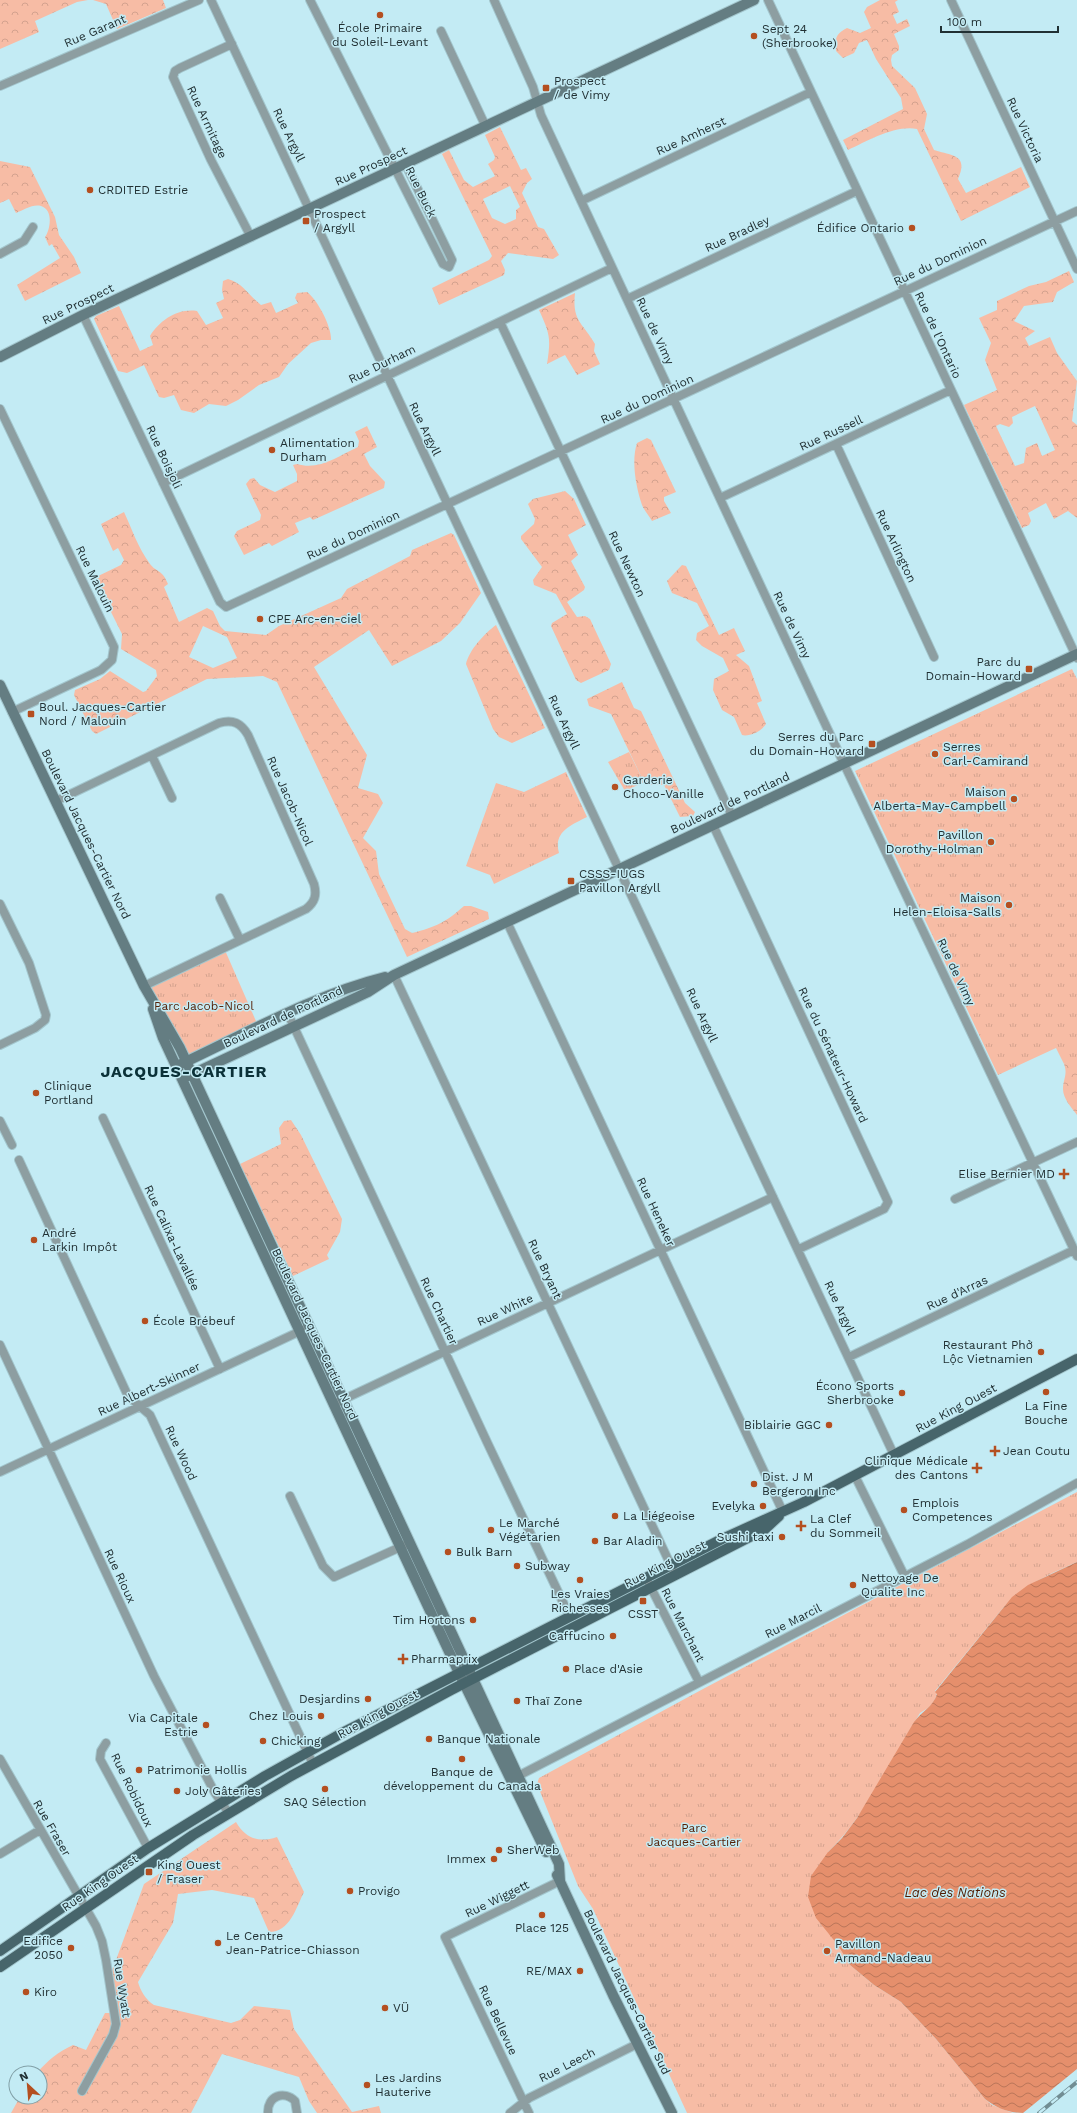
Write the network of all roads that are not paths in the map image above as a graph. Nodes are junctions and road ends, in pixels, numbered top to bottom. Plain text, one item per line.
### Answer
1 (199, 0) edge
2 (211, 0) edge
3 (310, 0) edge
4 (494, 0) edge
5 (754, 0) edge
6 (768, 0) edge
7 (951, 0) edge
8 (441, 31) dead end
9 (232, 44) junction
10 (0, 86) edge
11 (811, 92) junction
12 (538, 102) junction
13 (486, 127) junction
14 (401, 167) junction
15 (857, 191) junction
16 (581, 201) junction
17 (310, 209) junction
18 (1077, 211) edge
19 (1054, 221) junction
20 (33, 227) dead end
21 (251, 237) junction
22 (0, 254) edge
23 (612, 268) junction
24 (1077, 270) edge
25 (905, 291) junction
26 (627, 299) junction
27 (83, 315) junction
28 (500, 322) junction
29 (0, 357) edge
30 (386, 376) junction
31 (951, 390) junction
32 (674, 399) junction
33 (0, 409) edge
34 (836, 444) junction
35 (561, 452) junction
36 (162, 483) junction
37 (720, 498) junction
38 (448, 504) junction
39 (226, 607) joint
40 (1077, 656) edge
41 (934, 657) dead end
42 (0, 685) edge
43 (12, 712) junction
44 (152, 756) junction
45 (844, 764) junction
46 (172, 798) dead end
47 (56, 801) junction
48 (732, 816) junction
49 (713, 825) junction
50 (620, 869) junction
51 (220, 898) dead end
52 (0, 904) edge
53 (507, 922) junction
54 (240, 940) junction
55 (394, 975) junction
56 (146, 990) junction
57 (288, 1014) junction
58 (293, 1026) junction
59 (0, 1045) edge
60 (187, 1062) junction
61 (176, 1067) junction
62 (192, 1074) junction
63 (182, 1079) junction
64 (103, 1118) dead end
65 (0, 1121) edge
66 (1077, 1142) edge
67 (12, 1145) dead end
68 (19, 1160) dead end
69 (1032, 1163) junction
70 (773, 1197) junction
71 (955, 1199) dead end
72 (799, 1249) junction
73 (661, 1250) junction
74 (1076, 1253) edge
75 (548, 1303) junction
76 (309, 1327) junction
77 (299, 1331) junction
78 (0, 1345) edge
79 (444, 1352) junction
80 (849, 1357) junction
81 (1077, 1359) edge
82 (220, 1368) junction
83 (343, 1400) junction
84 (334, 1404) junction
85 (139, 1407) junction
86 (49, 1449) junction
87 (894, 1455) junction
88 (0, 1472) edge
89 (855, 1476) junction
90 (1077, 1483) edge
91 (290, 1496) dead end
92 (783, 1512) junction
93 (405, 1545) junction
94 (673, 1570) junction
95 (905, 1577) junction
96 (648, 1582) junction
97 (570, 1617) junction
98 (463, 1671) junction
99 (468, 1681) junction
100 (700, 1682) junction
101 (106, 1743) dead end
102 (307, 1752) junction
103 (0, 1759) edge
104 (313, 1764) junction
105 (518, 1776) junction
106 (222, 1802) junction
107 (228, 1812) junction
108 (40, 1830) junction
109 (148, 1848) junction
110 (0, 1854) edge
111 (560, 1881) junction
112 (78, 1897) junction
113 (85, 1909) junction
114 (445, 1937) joint
115 (0, 1951) edge
116 (0, 1967) edge
117 (637, 2044) junction
118 (82, 2091) dead end
119 (295, 2101) junction
120 (524, 2103) junction
121 (268, 2113) edge
122 (297, 2113) edge
123 (302, 2113) edge
124 (510, 2113) edge
125 (529, 2113) edge
126 (672, 2113) edge

1 - 10 street, Rue Garant
2 - 9 street, Rue Argyll
3 - 14 street, Rue Buck
4 - 12 street, Rue de Vimy
5 - 12 main road, Rue Prospect
6 - 11 street, Rue de l'Ontario
7 - 19 street, Rue Victoria
8 - 13 street
9 - 17 street, Rue Argyll
9 - 21 street, Rue Armitage
11 - 15 street, Rue de l'Ontario
11 - 16 street, Rue Amherst
12 - 13 main road, Rue Prospect
12 - 16 street, Rue de Vimy
13 - 14 main road, Rue Prospect
14 - 14 street, Rue Buck
14 - 17 main road, Rue Prospect
15 - 25 street, Rue de l'Ontario
15 - 26 street, Rue Bradley
16 - 23 street, Rue de Vimy
17 - 21 main road, Rue Prospect
17 - 30 street, Rue Argyll
18 - 19 street, Rue du Dominion
19 - 24 street, Rue Victoria
19 - 25 street, Rue du Dominion
20 - 22 street
21 - 27 main road, Rue Prospect
23 - 26 street, Rue de Vimy
23 - 28 street, Rue Durham
25 - 31 street, Rue de l'Ontario
25 - 32 street, Rue du Dominion
26 - 32 street, Rue de Vimy
27 - 29 main road, Rue Prospect
27 - 36 street, Rue Boisjoli
28 - 30 street, Rue Durham
28 - 35 street, Rue Newton
30 - 36 street, Rue Durham
30 - 38 street, Rue Argyll
31 - 34 street, Rue Russell
31 - 40 street, Rue de l'Ontario
32 - 35 street, Rue du Dominion
32 - 37 street, Rue de Vimy
33 - 43 street, Rue Malouin
34 - 37 street, Rue Russell
34 - 41 street, Rue Arlington
35 - 38 street, Rue du Dominion
35 - 48 street, Rue Newton
36 - 39 street, Rue Boisjoli
37 - 45 street, Rue de Vimy
38 - 39 street, Rue du Dominion
38 - 50 street, Rue Argyll
40 - 45 main road, Boulevard de Portland
42 - 43 main road, Boulevard Jacques-Cartier Nord
43 - 47 main road, Boulevard Jacques-Cartier Nord
44 - 46 street
44 - 47 street, Rue Jacob-Nicol
44 - 54 street, Rue Jacob-Nicol
45 - 48 main road, Boulevard de Portland
45 - 69 street, Rue de Vimy
47 - 56 main road, Boulevard Jacques-Cartier Nord
48 - 49 main road, Boulevard de Portland
49 - 50 main road, Boulevard de Portland
49 - 72 street, Rue du Sénateur-Howard
50 - 53 main road, Boulevard de Portland
50 - 70 street, Rue Argyll
51 - 54 street
52 - 59 street
53 - 55 main road, Boulevard de Portland
53 - 73 street, Rue Heneker
54 - 56 street, Rue Jacob-Nicol
55 - 57 main road, Boulevard de Portland
55 - 58 main road, Boulevard de Portland
55 - 75 street, Rue Bryant
56 - 60 main road, Boulevard Jacques-Cartier Nord
56 - 61 main road, Boulevard Jacques-Cartier Nord
57 - 58 street, Rue Chartier
57 - 60 main road, Boulevard de Portland
58 - 62 main road, Boulevard de Portland
58 - 79 street, Rue Chartier
60 - 61 main road, Boulevard de Portland
60 - 62 main road, Boulevard Jacques-Cartier Nord
61 - 63 main road, Boulevard Jacques-Cartier Nord
62 - 63 main road, Boulevard de Portland
62 - 76 main road, Boulevard Jacques-Cartier Nord
63 - 77 main road, Boulevard Jacques-Cartier Nord
64 - 82 street, Rue Calixa-Lavallée
65 - 67 street
66 - 69 street
68 - 85 street, Rue Wood
69 - 71 street
69 - 74 street, Rue de Vimy
70 - 72 street, Rue Argyll
70 - 73 street, Rue White
72 - 80 street, Rue Argyll
73 - 75 street, Rue White
73 - 92 street, Rue Heneker
74 - 80 street, Rue d'Arras
75 - 79 street, Rue White
75 - 94 street, Rue Bryant
76 - 77 street, Rue Albert-Skinner
76 - 83 main road, Boulevard Jacques-Cartier Nord
77 - 82 street, Rue Albert-Skinner
77 - 84 main road, Boulevard Jacques-Cartier Nord
78 - 86 street, Rue Rioux
79 - 83 street, Rue White
79 - 97 street, Rue Chartier
80 - 87 street, Rue Argyll
81 - 87 main road, Rue King Ouest
82 - 85 street, Rue Albert-Skinner
83 - 84 street, Rue White
83 - 93 main road, Boulevard Jacques-Cartier Nord
84 - 93 main road, Boulevard Jacques-Cartier Nord
85 - 86 street, Rue Albert-Skinner
85 - 102 street, Rue Wood
86 - 88 street, Rue Albert-Skinner
86 - 106 street, Rue Rioux
87 - 89 main road, Rue King Ouest
89 - 92 main road, Rue King Ouest
89 - 95 street
90 - 95 street, Rue Marcil
91 - 93 street
92 - 94 main road, Rue King Ouest
93 - 98 main road, Boulevard Jacques-Cartier Nord
94 - 96 main road, Rue King Ouest
95 - 100 street, Rue Marcil
96 - 97 main road, Rue King Ouest
96 - 99 main road, Rue King Ouest
96 - 100 street, Rue Marchant
97 - 98 main road, Rue King Ouest
98 - 99 main road, Boulevard Jacques-Cartier Nord
98 - 102 main road, Rue King Ouest
99 - 104 main road, Rue King Ouest
99 - 105 main road, Boulevard Jacques-Cartier Sud
99 - 111 main road, Boulevard Jacques-Cartier Sud
100 - 105 street, Rue Marcil
101 - 109 street, Rue Robidoux
102 - 104 street, Rue Wood
102 - 106 main road, Rue King Ouest
103 - 108 street, Rue Fraser
104 - 107 main road, Rue King Ouest
105 - 111 main road, Boulevard Jacques-Cartier Sud
106 - 107 street, Rue Rioux
106 - 109 main road, Rue King Ouest
107 - 113 main road, Rue King Ouest
108 - 110 street
108 - 112 street, Rue Fraser
109 - 112 main road, Rue King Ouest
111 - 114 street, Rue Wiggett
111 - 117 main road, Boulevard Jacques-Cartier Sud
112 - 113 street, Rue Fraser
112 - 115 main road, Rue King Ouest
113 - 116 main road, Rue King Ouest
113 - 118 street, Rue Wyatt
114 - 120 street, Rue Bellevue
117 - 120 street, Rue Leech
117 - 126 main road, Boulevard Jacques-Cartier Sud
119 - 121 street
119 - 122 street
119 - 123 street
120 - 124 street, Rue Leech
120 - 125 street, Rue Bellevue

